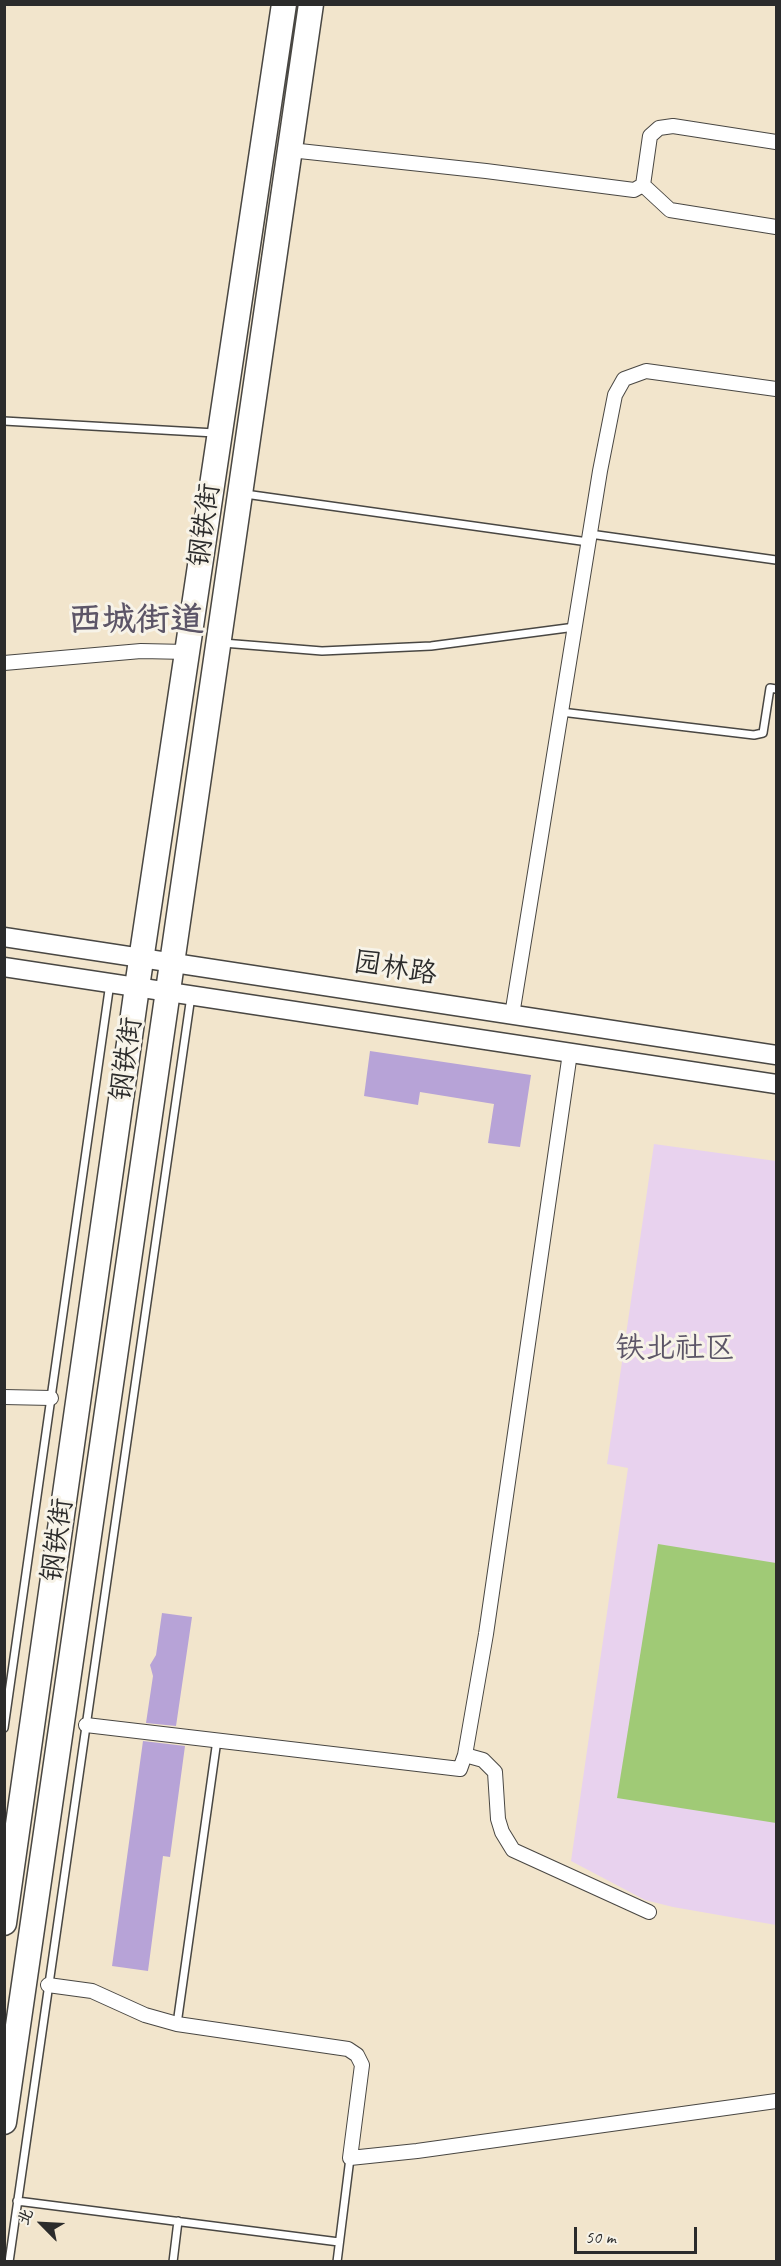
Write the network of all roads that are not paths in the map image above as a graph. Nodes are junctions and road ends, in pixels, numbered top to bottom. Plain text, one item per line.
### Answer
1 (284, 4) edge
2 (311, 4) edge
3 (777, 142) edge
4 (290, 150) junction
5 (643, 185) junction
6 (777, 227) edge
7 (777, 389) edge
8 (4, 421) edge
9 (220, 433) junction
10 (240, 494) junction
11 (589, 538) junction
12 (777, 560) edge
13 (575, 627) junction
14 (218, 643) junction
15 (187, 652) junction
16 (4, 663) edge
17 (777, 689) edge
18 (561, 712) junction
19 (4, 937) edge
20 (141, 958) junction
21 (171, 962) junction
22 (4, 967) edge
23 (110, 983) junction
24 (137, 987) junction
25 (167, 992) junction
26 (192, 996) junction
27 (512, 1014) junction
28 (570, 1053) junction
29 (777, 1055) edge
30 (777, 1084) edge
31 (4, 1396) edge
32 (51, 1398) junction
33 (86, 1725) junction
34 (4, 1728) edge
35 (217, 1740) junction
36 (465, 1755) junction
37 (649, 1912) dead end
38 (4, 1923) edge
39 (48, 1985) junction
40 (177, 2024) junction
41 (777, 2101) edge
42 (4, 2122) edge
43 (350, 2158) junction
44 (17, 2201) junction
45 (178, 2221) junction
46 (339, 2242) junction
47 (9, 2262) edge
48 (173, 2262) edge
49 (337, 2262) edge

1 - 9 highway, 钢铁街
2 - 4 highway, 钢铁街
3 - 5 street
4 - 5 street
4 - 10 highway, 钢铁街
5 - 6 street
7 - 11 street
8 - 9 lane
9 - 15 highway, 钢铁街
10 - 11 lane
10 - 14 highway, 钢铁街
11 - 12 lane
11 - 13 street
13 - 14 lane
13 - 18 street
14 - 21 highway, 钢铁街
15 - 16 street
15 - 20 highway, 钢铁街
17 - 18 lane
18 - 27 street
19 - 20 street, 园林路
20 - 21 street, 园林路
20 - 24 highway, 钢铁街
21 - 25 highway, 钢铁街
21 - 27 street, 园林路
22 - 23 street, 园林路
23 - 24 street, 园林路
23 - 32 lane
24 - 25 street, 园林路
24 - 38 highway, 钢铁街
25 - 26 street, 园林路
25 - 42 highway, 钢铁街
26 - 28 street, 园林路
26 - 33 lane
27 - 29 street, 园林路
28 - 30 street, 园林路
28 - 36 street
31 - 32 street
32 - 34 lane
33 - 35 street
33 - 39 lane
35 - 36 street
35 - 40 lane
36 - 37 street
39 - 40 street
39 - 44 lane
40 - 43 street
41 - 43 street
43 - 46 lane
44 - 45 lane
44 - 47 lane
45 - 46 lane
45 - 48 lane
46 - 49 lane

